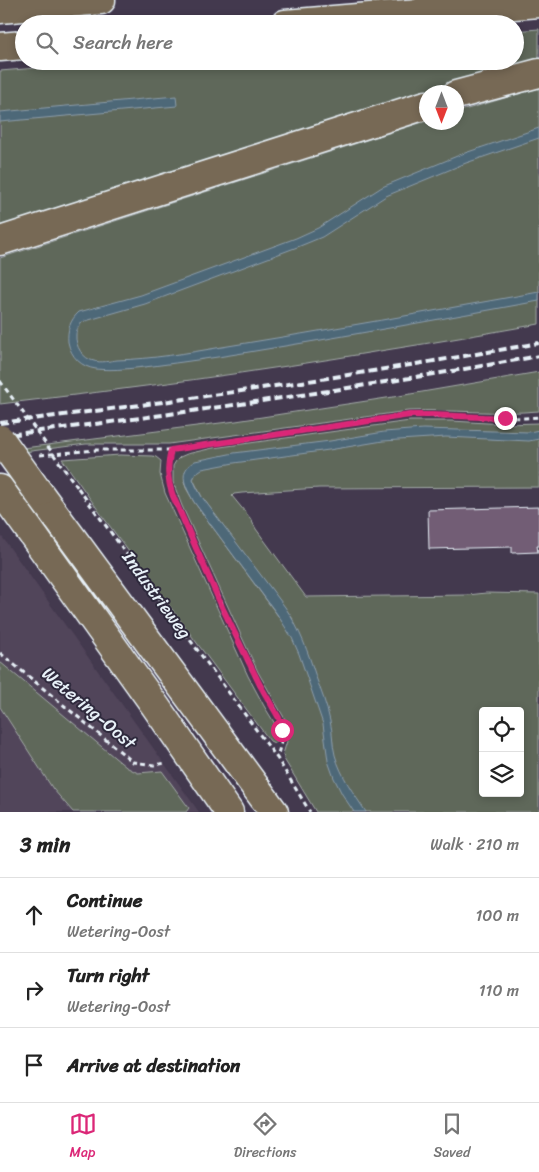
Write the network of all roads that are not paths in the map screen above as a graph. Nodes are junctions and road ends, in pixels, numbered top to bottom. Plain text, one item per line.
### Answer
1 (101, 0) edge
2 (539, 3) edge
3 (0, 9) edge
4 (394, 15) edge
5 (15, 46) edge
6 (0, 47) edge
7 (539, 73) edge
8 (464, 93) edge
9 (419, 107) edge
10 (0, 241) edge
11 (0, 439) edge
12 (3, 493) edge
13 (229, 812) edge
14 (274, 812) edge

1 - 3 main road
2 - 4 main road
5 - 6 main road
7 - 8 main road
9 - 10 main road
11 - 14 main road, Industrieweg, bridge
12 - 13 main road

